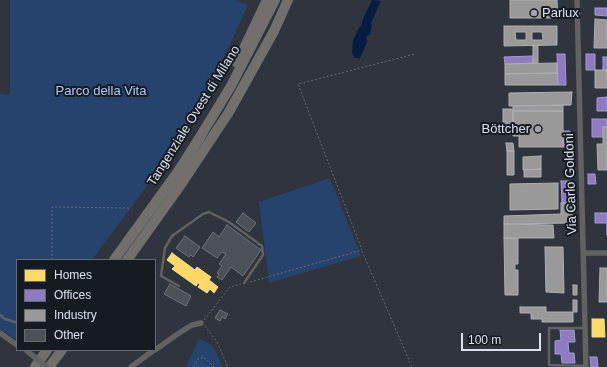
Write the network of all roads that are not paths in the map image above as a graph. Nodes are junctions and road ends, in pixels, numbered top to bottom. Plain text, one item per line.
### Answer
1 (267, 0) edge
2 (276, 0) edge
3 (288, 0) edge
4 (294, 0) edge
5 (577, 0) edge
6 (274, 31) junction
7 (231, 86) junction
8 (584, 253) junction
9 (607, 253) edge
10 (115, 259) edge
11 (128, 259) edge
12 (244, 283) road end
13 (178, 286) dead end
14 (0, 315) edge
15 (15, 322) dead end
16 (201, 323) road end
17 (586, 328) junction
18 (0, 333) edge
19 (16, 344) edge
20 (156, 349) edge
21 (26, 351) edge
22 (46, 351) edge
23 (61, 351) edge
24 (154, 351) edge
25 (586, 366) edge
26 (35, 367) edge
27 (48, 367) edge
28 (130, 367) edge

1 - 7 highway
2 - 7 highway, Tangenziale Ovest di Milano
3 - 6 highway, Tangenziale Ovest di Milano
4 - 6 highway
5 - 8 street, Via Carlo Goldoni
6 - 11 highway, Tangenziale Ovest di Milano
7 - 10 highway, Tangenziale Ovest di Milano
8 - 9 street
8 - 17 street, Via Carlo Goldoni
12 - 13 lane
14 - 15 lane
16 - 20 street
17 - 25 street, Via Carlo Goldoni
17 - 25 lane
18 - 19 street
21 - 27 street, bridge
22 - 26 highway
23 - 27 highway
24 - 28 street

